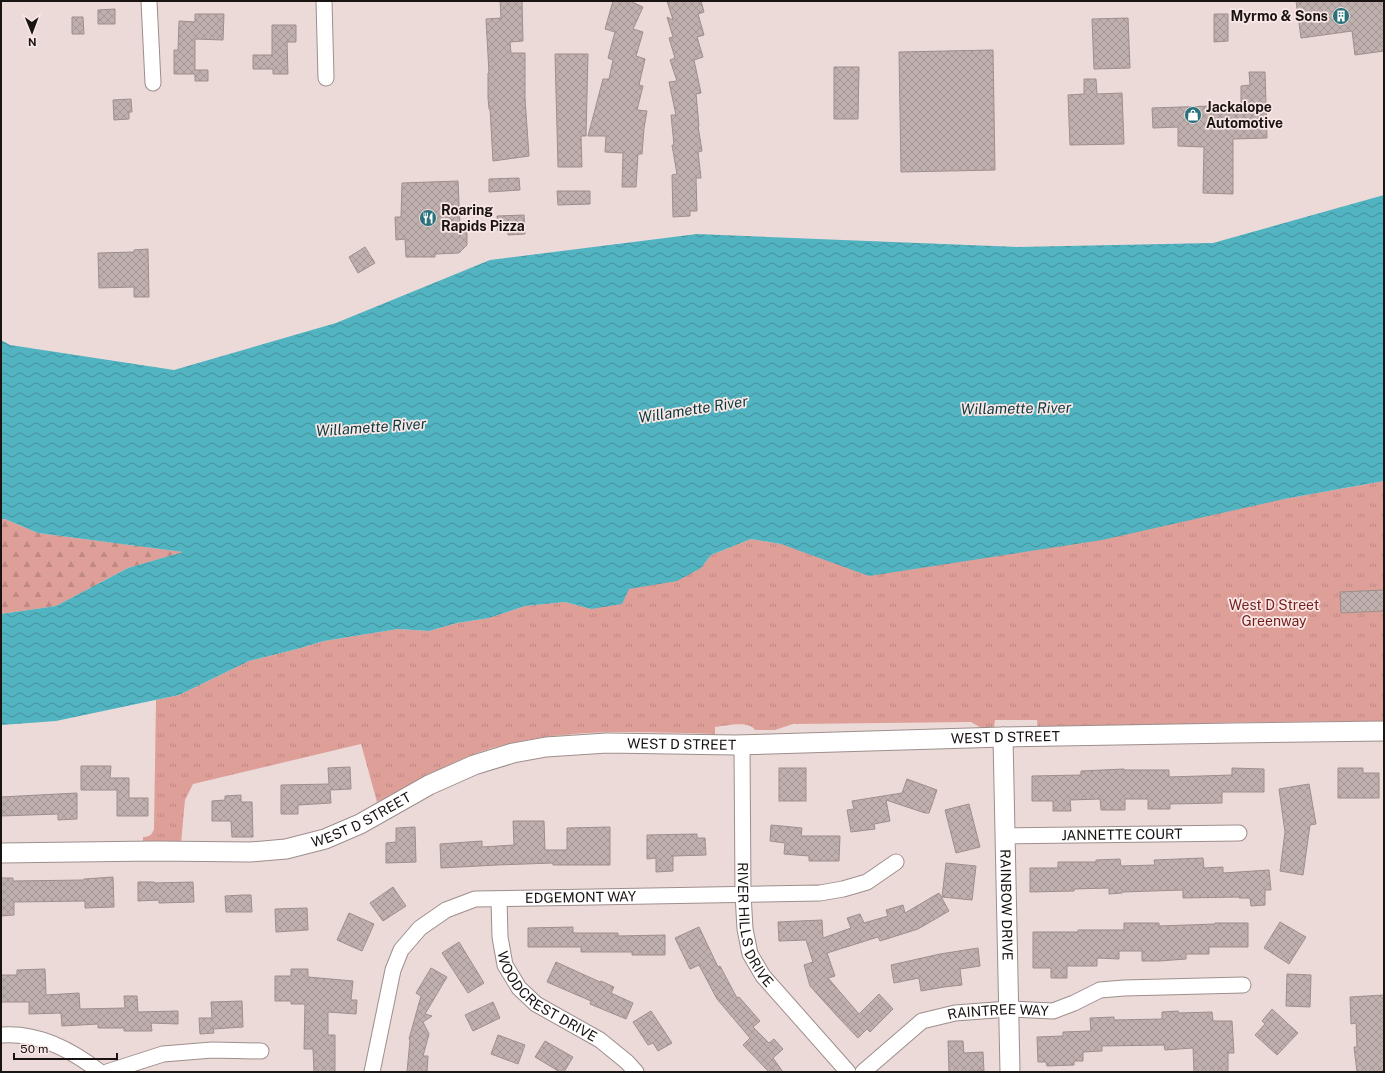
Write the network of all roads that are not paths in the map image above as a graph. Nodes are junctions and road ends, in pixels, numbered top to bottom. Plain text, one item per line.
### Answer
1 (149, 1) edge
2 (324, 1) edge
3 (326, 78) dead end
4 (153, 83) dead end
5 (1384, 731) edge
6 (1003, 737) junction
7 (742, 745) junction
8 (1240, 833) dead end
9 (1005, 836) junction
10 (1, 853) edge
11 (896, 862) dead end
12 (743, 894) junction
13 (499, 899) junction
14 (1243, 985) dead end
15 (1009, 1009) junction
16 (1, 1035) edge
17 (261, 1051) dead end
18 (100, 1072) edge
19 (107, 1072) edge
20 (372, 1072) edge
21 (636, 1072) edge
22 (848, 1072) edge
23 (863, 1072) edge
24 (1010, 1072) edge

1 - 4 street
2 - 3 street
5 - 6 street, WEST D STREET
6 - 7 street, WEST D STREET
6 - 9 street, RAINBOW DRIVE
7 - 10 street, WEST D STREET
7 - 12 street, RIVER HILLS DRIVE
8 - 9 street, JANNETTE COURT
9 - 15 street, RAINBOW DRIVE
11 - 12 street, EDGEMONT WAY
12 - 13 street, EDGEMONT WAY
12 - 22 street, RIVER HILLS DRIVE
13 - 20 street, EDGEMONT WAY
13 - 21 street, WOODCREST DRIVE
14 - 15 street, RAINTREE WAY
15 - 23 street, RAINTREE WAY
15 - 24 street, RAINBOW DRIVE
16 - 18 street
17 - 19 street

